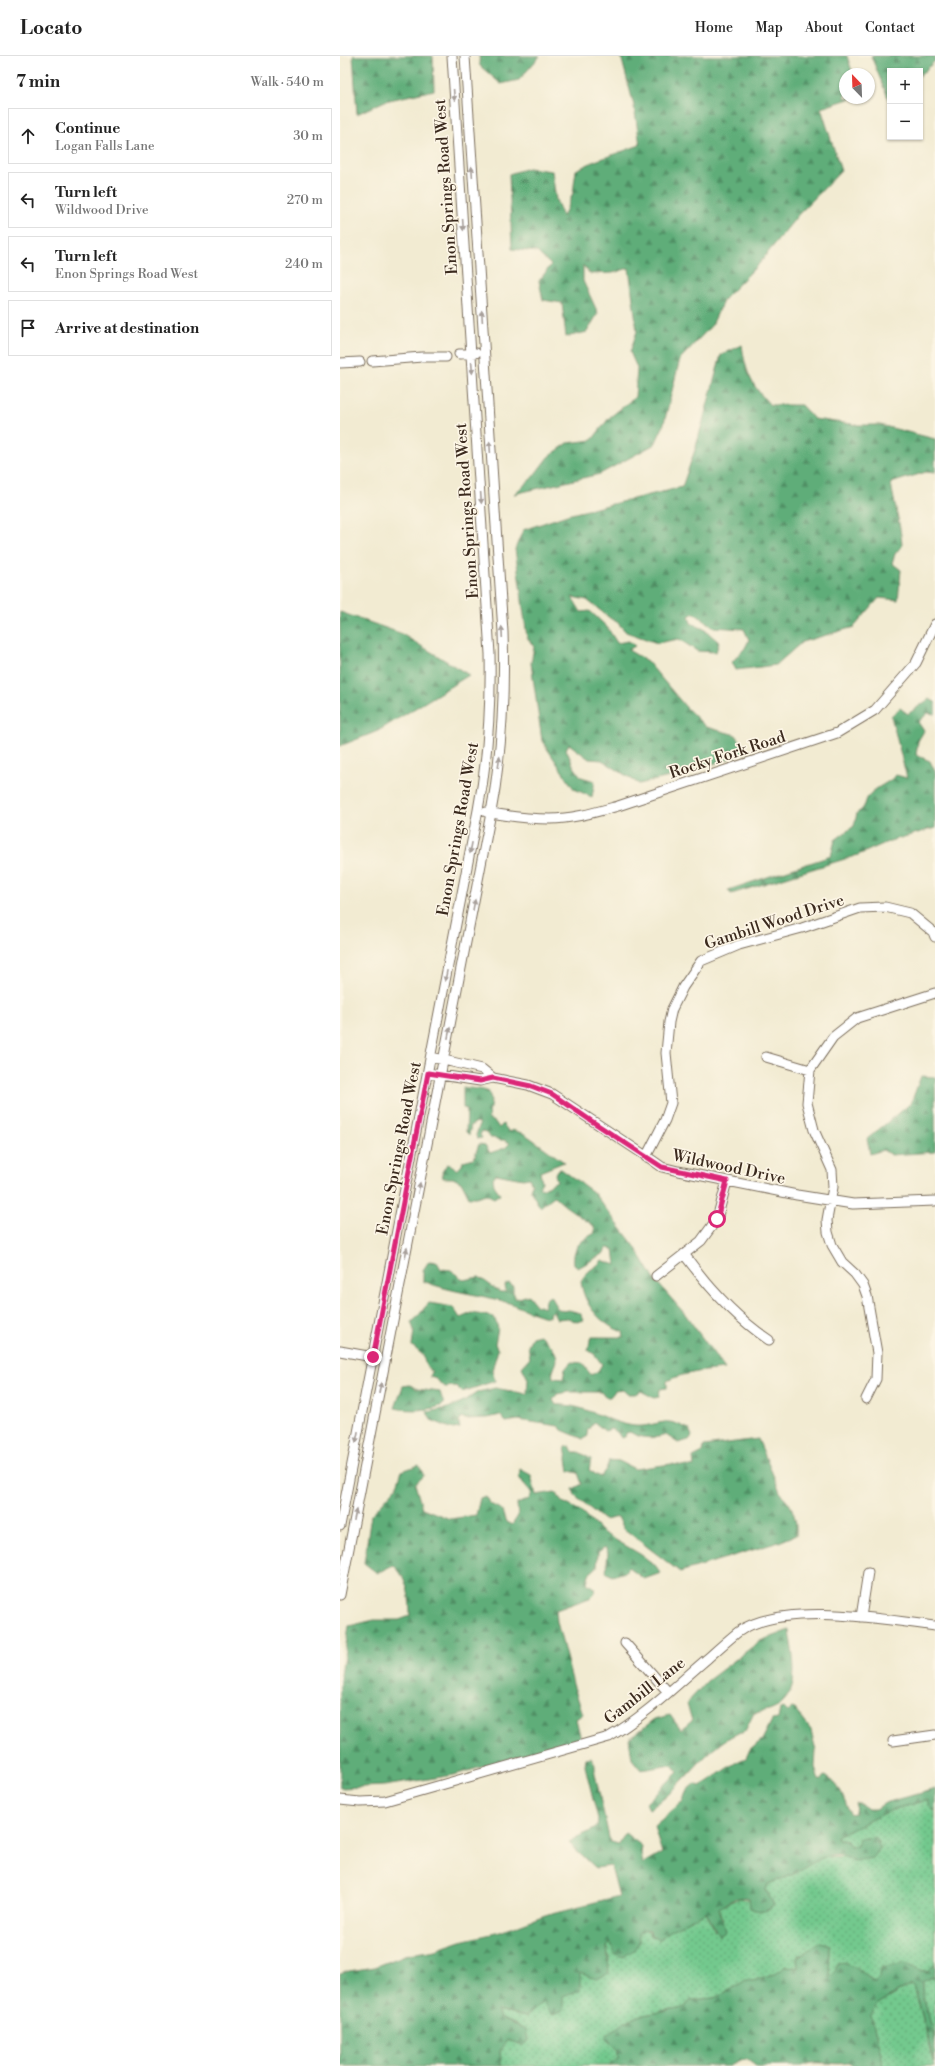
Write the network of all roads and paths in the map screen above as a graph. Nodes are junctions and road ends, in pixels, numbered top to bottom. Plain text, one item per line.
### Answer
1 (452, 56) edge
2 (465, 56) edge
3 (485, 352) junction
4 (471, 353) junction
5 (459, 354) dead end
6 (446, 357) dead end
7 (372, 361) dead end
8 (360, 362) dead end
9 (340, 363) edge
10 (935, 624) edge
11 (478, 810) junction
12 (491, 813) junction
13 (935, 937) edge
14 (935, 993) edge
15 (431, 1057) junction
16 (766, 1057) dead end
17 (444, 1060) junction
18 (810, 1070) junction
19 (428, 1073) junction
20 (441, 1076) junction
21 (493, 1078) junction
22 (646, 1157) junction
23 (727, 1181) junction
24 (831, 1201) junction
25 (935, 1201) edge
26 (684, 1254) junction
27 (656, 1276) dead end
28 (769, 1340) dead end
29 (340, 1351) edge
30 (373, 1357) junction
31 (866, 1399) dead end
32 (340, 1526) edge
33 (344, 1557) edge
34 (868, 1572) dead end
35 (340, 1595) edge
36 (861, 1617) junction
37 (935, 1626) edge
38 (625, 1643) dead end
39 (668, 1692) junction
40 (935, 1735) edge
41 (893, 1740) dead end
42 (340, 1800) edge

1 -> 4 street, Enon Springs Road West
3 -> 2 street, Enon Springs Road West
3 - 4 street
12 -> 3 street, Enon Springs Road West
4 - 5 street
4 -> 11 street, Enon Springs Road West
6 - 7 street
8 - 9 street
10 - 12 street, Rocky Fork Road
11 - 12 street, Rocky Fork Road
11 -> 15 street, Enon Springs Road West
17 -> 12 street, Enon Springs Road West
13 - 22 street, Gambill Wood Drive
14 - 18 street
15 - 17 street, Wildwood Drive
15 - 19 street, Enon Springs Road West
16 - 18 street
17 - 20 street, Enon Springs Road West
17 - 21 street, Wildwood Drive
18 - 24 street
19 - 20 street, Wildwood Drive
19 - 30 street, Enon Springs Road West
20 - 21 street, Wildwood Drive
33 -> 20 street, Enon Springs Road West
21 - 22 street, Wildwood Drive
22 - 23 street, Wildwood Drive
23 - 24 street, Wildwood Drive
23 - 26 street
24 - 25 street, Wildwood Drive
24 - 31 street
26 - 27 street
26 - 28 street
29 - 30 street
30 -> 32 street, Enon Springs Road West
33 - 35 street, Enon Springs Road West
34 - 36 street
36 - 37 street, Gambill Lane
36 - 39 street, Gambill Lane
38 - 39 street
39 - 42 street, Gambill Lane
40 - 41 street

